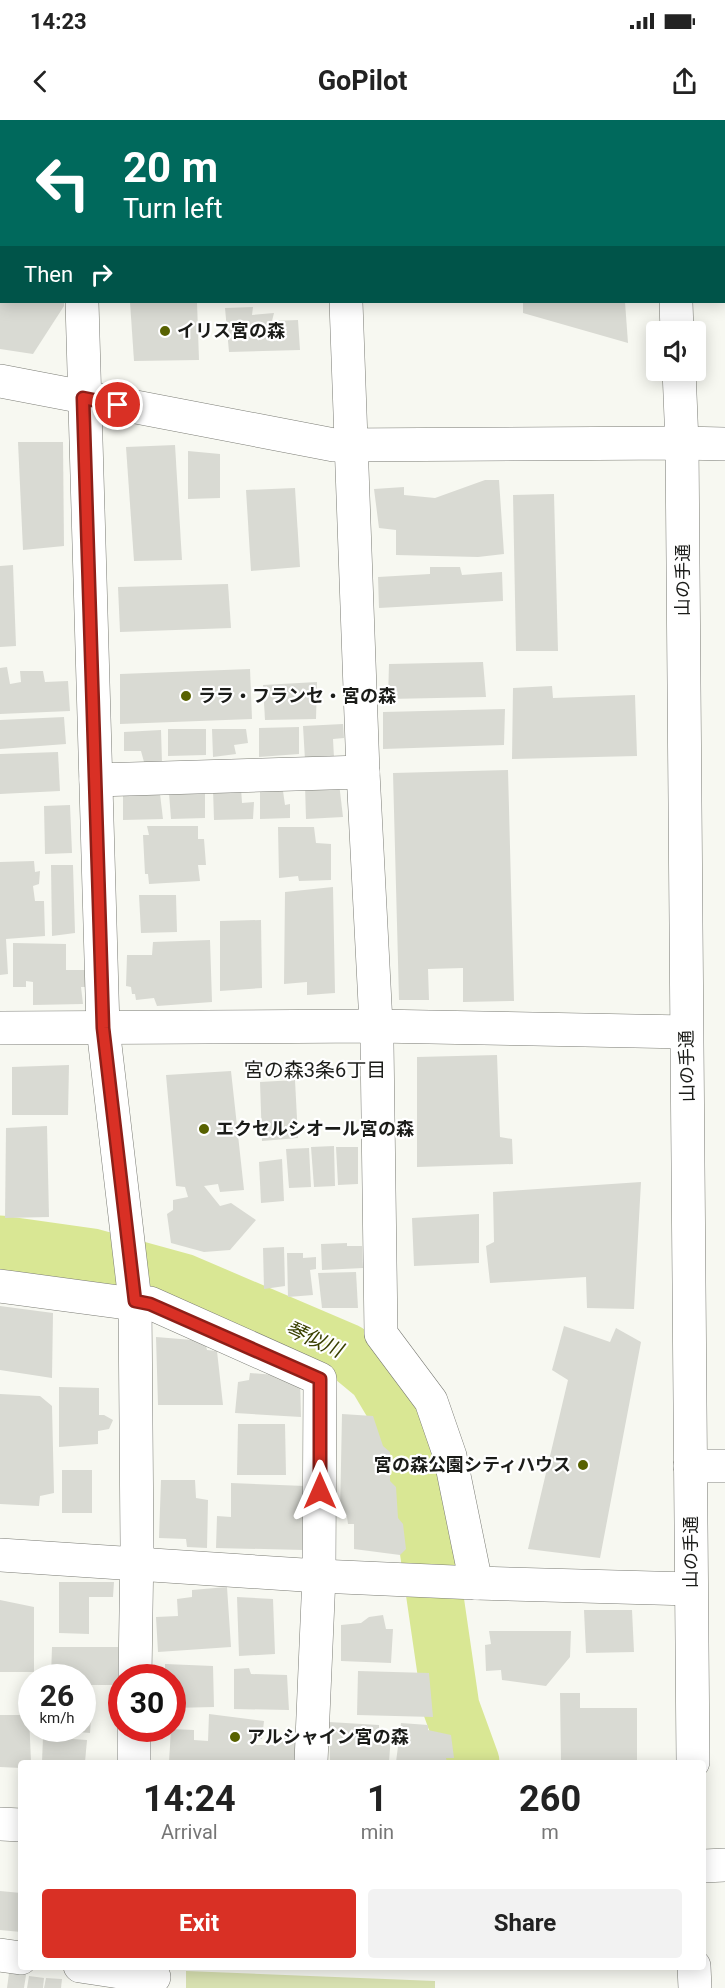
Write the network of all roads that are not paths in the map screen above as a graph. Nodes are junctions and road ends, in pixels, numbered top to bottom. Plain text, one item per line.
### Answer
1 (82, 303) edge
2 (346, 303) edge
3 (676, 303) edge
4 (677, 321) edge
5 (0, 381) edge
6 (679, 381) edge
7 (83, 398) junction
8 (682, 443) junction
9 (725, 444) edge
10 (352, 446) junction
11 (363, 772) junction
12 (96, 780) junction
13 (376, 1026) junction
14 (0, 1028) edge
15 (103, 1028) junction
16 (686, 1032) junction
17 (0, 1286) edge
18 (134, 1295) junction
19 (690, 1466) junction
20 (725, 1466) edge
21 (0, 1556) edge
22 (136, 1564) junction
23 (319, 1576) junction
24 (466, 1582) junction
25 (691, 1589) junction
26 (135, 1664) edge
27 (134, 1742) edge
28 (134, 1760) edge
29 (311, 1760) edge
30 (693, 1760) edge
31 (0, 1824) edge
32 (18, 1825) edge
33 (725, 1865) edge
34 (706, 1866) edge
35 (0, 1955) edge
36 (18, 1958) edge
37 (107, 1970) edge
38 (694, 1970) edge
39 (154, 1977) edge
40 (695, 1988) edge

1 - 7 street
2 - 10 street
3 - 4 street
5 - 7 street
6 - 8 street, 山の手通
7 - 10 street
7 - 12 street
8 - 9 street
8 - 10 street
8 - 16 street, 山の手通
10 - 11 street
11 - 12 street
11 - 13 street
12 - 15 street
13 - 15 street
13 - 16 street
13 - 24 street
14 - 15 street
15 - 18 street
16 - 19 street, 山の手通
17 - 18 street
18 - 22 street
18 - 23 street
19 - 20 street
19 - 25 street, 山の手通
21 - 22 street
22 - 23 street
22 - 26 street
23 - 24 street
23 - 29 street
24 - 25 street
25 - 30 street, 山の手通
27 - 28 street
31 - 32 street
33 - 34 street
35 - 36 street
37 - 39 street
38 - 40 street

